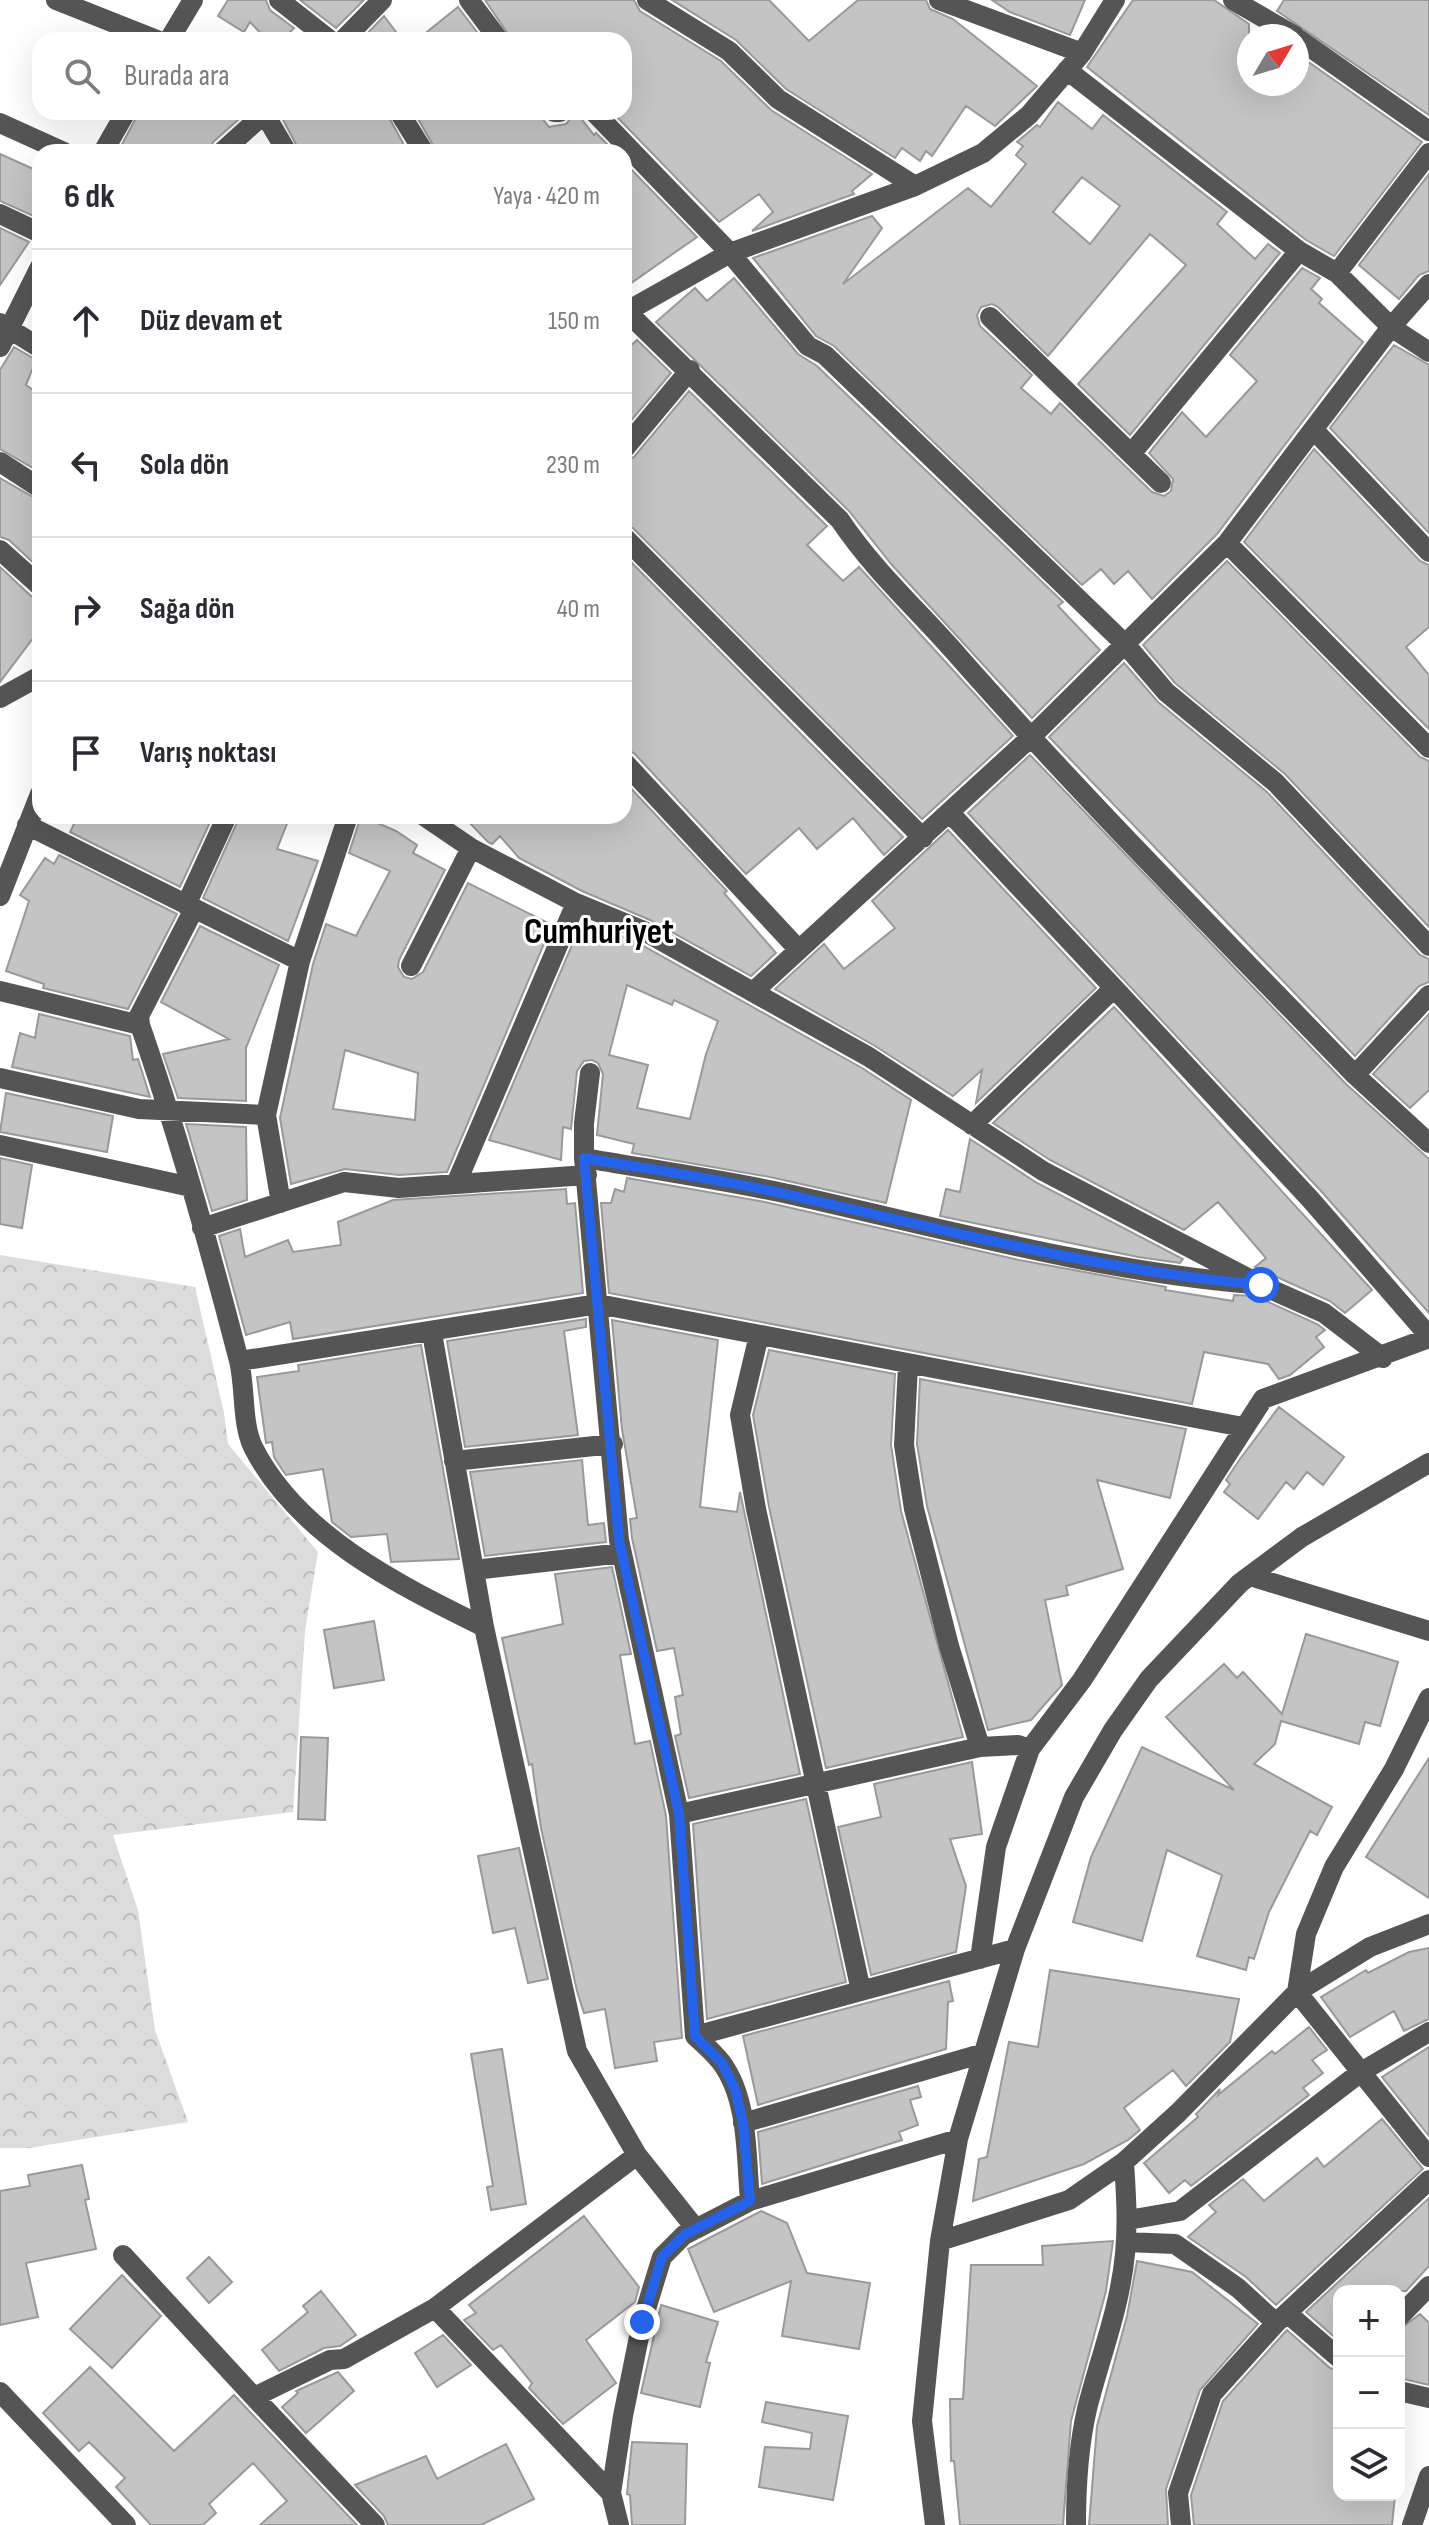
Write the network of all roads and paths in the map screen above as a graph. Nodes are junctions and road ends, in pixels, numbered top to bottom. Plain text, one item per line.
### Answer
1 (56, 0) edge
2 (193, 0) edge
3 (279, 0) edge
4 (382, 0) edge
5 (469, 0) edge
6 (647, 0) edge
7 (939, 0) edge
8 (1115, 0) edge
9 (1233, 0) edge
10 (1274, 24) edge
11 (137, 32) edge
12 (174, 32) edge
13 (320, 32) edge
14 (353, 32) edge
15 (493, 32) edge
16 (1309, 46) edge
17 (1082, 53) junction
18 (1067, 70) junction
19 (121, 120) edge
20 (254, 120) edge
21 (264, 120) edge
22 (404, 120) edge
23 (602, 120) edge
24 (0, 123) edge
25 (1429, 131) edge
26 (46, 144) edge
27 (108, 144) edge
28 (230, 144) edge
29 (281, 144) edge
30 (419, 144) edge
31 (625, 144) edge
32 (632, 151) edge
33 (1429, 153) edge
34 (915, 186) junction
35 (0, 214) edge
36 (32, 229) edge
37 (1299, 251) junction
38 (730, 253) junction
39 (1337, 273) junction
40 (32, 281) edge
41 (1429, 284) edge
42 (632, 308) edge
43 (990, 317) dead end
44 (632, 318) edge
45 (1391, 327) junction
46 (3, 333) edge
47 (32, 345) edge
48 (1429, 352) edge
49 (690, 370) junction
50 (1314, 430) junction
51 (632, 439) edge
52 (1131, 454) junction
53 (0, 462) edge
54 (32, 483) edge
55 (1161, 483) dead end
56 (1227, 543) junction
57 (632, 545) edge
58 (0, 550) edge
59 (1429, 552) edge
60 (32, 579) edge
61 (1125, 644) junction
62 (32, 680) edge
63 (0, 698) edge
64 (1030, 738) junction
65 (1429, 748) edge
66 (632, 771) edge
67 (32, 813) edge
68 (950, 813) junction
69 (224, 824) edge
70 (345, 824) edge
71 (436, 824) edge
72 (27, 825) junction
73 (923, 838) junction
74 (471, 848) junction
75 (0, 896) edge
76 (576, 903) junction
77 (190, 907) junction
78 (1429, 946) edge
79 (799, 950) junction
80 (300, 961) junction
81 (411, 966) dead end
82 (1114, 988) junction
83 (0, 991) edge
84 (753, 992) junction
85 (1429, 995) edge
86 (140, 1025) junction
87 (590, 1073) dead end
88 (1355, 1075) junction
89 (0, 1078) edge
90 (170, 1111) junction
91 (266, 1115) junction
92 (972, 1125) junction
93 (1429, 1143) edge
94 (0, 1145) edge
95 (585, 1166) junction
96 (456, 1184) junction
97 (191, 1187) junction
98 (281, 1203) junction
99 (202, 1228) junction
100 (1261, 1285) junction
101 (598, 1304) junction
102 (432, 1333) junction
103 (759, 1335) junction
104 (1429, 1337) edge
105 (1383, 1358) junction
106 (240, 1361) junction
107 (908, 1365) junction
108 (1243, 1427) junction
109 (613, 1444) junction
110 (454, 1461) junction
111 (1429, 1463) edge
112 (622, 1553) junction
113 (474, 1570) junction
114 (1250, 1576) junction
115 (484, 1627) junction
116 (1429, 1631) edge
117 (1429, 1698) edge
118 (980, 1747) junction
119 (1030, 1749) junction
120 (815, 1784) junction
121 (679, 1814) junction
122 (1429, 1924) edge
123 (1015, 1949) junction
124 (980, 1959) junction
125 (861, 1991) junction
126 (1297, 1992) junction
127 (1429, 2032) edge
128 (695, 2036) junction
129 (984, 2053) junction
130 (1361, 2072) junction
131 (743, 2123) junction
132 (958, 2139) junction
133 (637, 2155) junction
134 (1429, 2157) edge
135 (1124, 2162) junction
136 (1429, 2180) edge
137 (750, 2201) junction
138 (1128, 2220) junction
139 (696, 2229) junction
140 (940, 2241) junction
141 (1126, 2242) junction
142 (123, 2255) dead end
143 (1426, 2296) edge
144 (435, 2308) junction
145 (1405, 2312) edge
146 (1282, 2318) junction
147 (1338, 2357) edge
148 (0, 2392) edge
149 (1405, 2392) edge
150 (254, 2397) junction
151 (1429, 2398) edge
152 (1429, 2476) edge
153 (611, 2493) junction
154 (126, 2525) edge
155 (375, 2525) edge
156 (619, 2525) edge
157 (935, 2525) edge
158 (1076, 2525) edge
159 (1181, 2525) edge
160 (1412, 2525) edge

1 - 11 street
2 - 12 street
3 - 13 street
4 - 14 street
5 - 15 street
6 - 34 street
7 - 17 street
8 - 17 street
9 - 10 street
16 - 25 street
17 - 18 street
18 - 34 street
18 - 37 street
19 - 27 street
20 - 28 street
21 - 29 street
22 - 30 street
23 - 31 street
24 - 26 street
32 - 38 street
33 - 39 street
34 - 38 street
35 - 36 street
37 - 39 street
37 - 52 street
38 - 42 street
38 - 61 street
39 - 45 street
40 - 46 street
41 - 45 street
43 - 52 street
44 - 49 street
45 - 48 street
45 - 50 street
46 - 47 street
49 - 51 street
49 - 64 street
50 - 56 street
50 - 59 street
52 - 55 street
53 - 54 street
56 - 61 street
56 - 65 street
57 - 73 street
58 - 60 street
61 - 64 street
61 - 78 street
62 - 63 street
64 - 68 street
64 - 88 street
66 - 79 street
67 - 72 street
68 - 73 street
68 - 82 street
69 - 77 street
70 - 80 street
71 - 74 street
72 - 75 street
72 - 77 street
73 - 79 street
74 - 76 street
74 - 81 street
76 - 84 street
76 - 96 street
77 - 80 street
77 - 86 street
79 - 84 street
80 - 91 street
82 - 92 street
82 - 104 street
83 - 86 street
84 - 92 street
85 - 88 street
86 - 90 street
87 - 95 street
88 - 93 street
89 - 90 street
90 - 91 street
90 - 97 street
91 - 98 street
92 - 100 street
94 - 97 street
95 - 96 street
95 - 100 street
95 - 101 street
96 - 98 street
97 - 99 street
98 - 99 street
99 - 106 street
100 - 105 street
101 - 102 street
101 - 103 street
101 - 109 street
102 - 106 street
102 - 110 street
103 - 107 street
103 - 120 street
104 - 105 street
105 - 108 street
106 - 115 street
107 - 108 street
107 - 118 street
108 - 119 street
109 - 110 street
109 - 112 street
110 - 113 street
111 - 114 street
112 - 113 street
112 - 121 street
113 - 115 street
114 - 116 street
114 - 123 street
115 - 133 street
117 - 126 street
118 - 119 street
118 - 120 street
119 - 124 street
120 - 121 street
120 - 125 street
121 - 128 street
122 - 126 street
123 - 124 street
123 - 129 street
124 - 125 street
125 - 128 street
126 - 130 street
126 - 135 street
127 - 130 street
128 - 131 street
129 - 131 street
129 - 132 street
130 - 134 street
130 - 138 street
131 - 137 street
132 - 137 street
132 - 140 street
133 - 139 street
133 - 144 street
135 - 138 street
135 - 140 street
136 - 146 street
137 - 139 street
138 - 141 street
139 - 153 street
140 - 157 street
141 - 146 street
141 - 158 street
142 - 150 street
143 - 145 street
144 - 150 street
144 - 153 street
146 - 147 street
146 - 159 street
148 - 154 street
149 - 151 street
150 - 155 street
152 - 160 street
153 - 156 street

